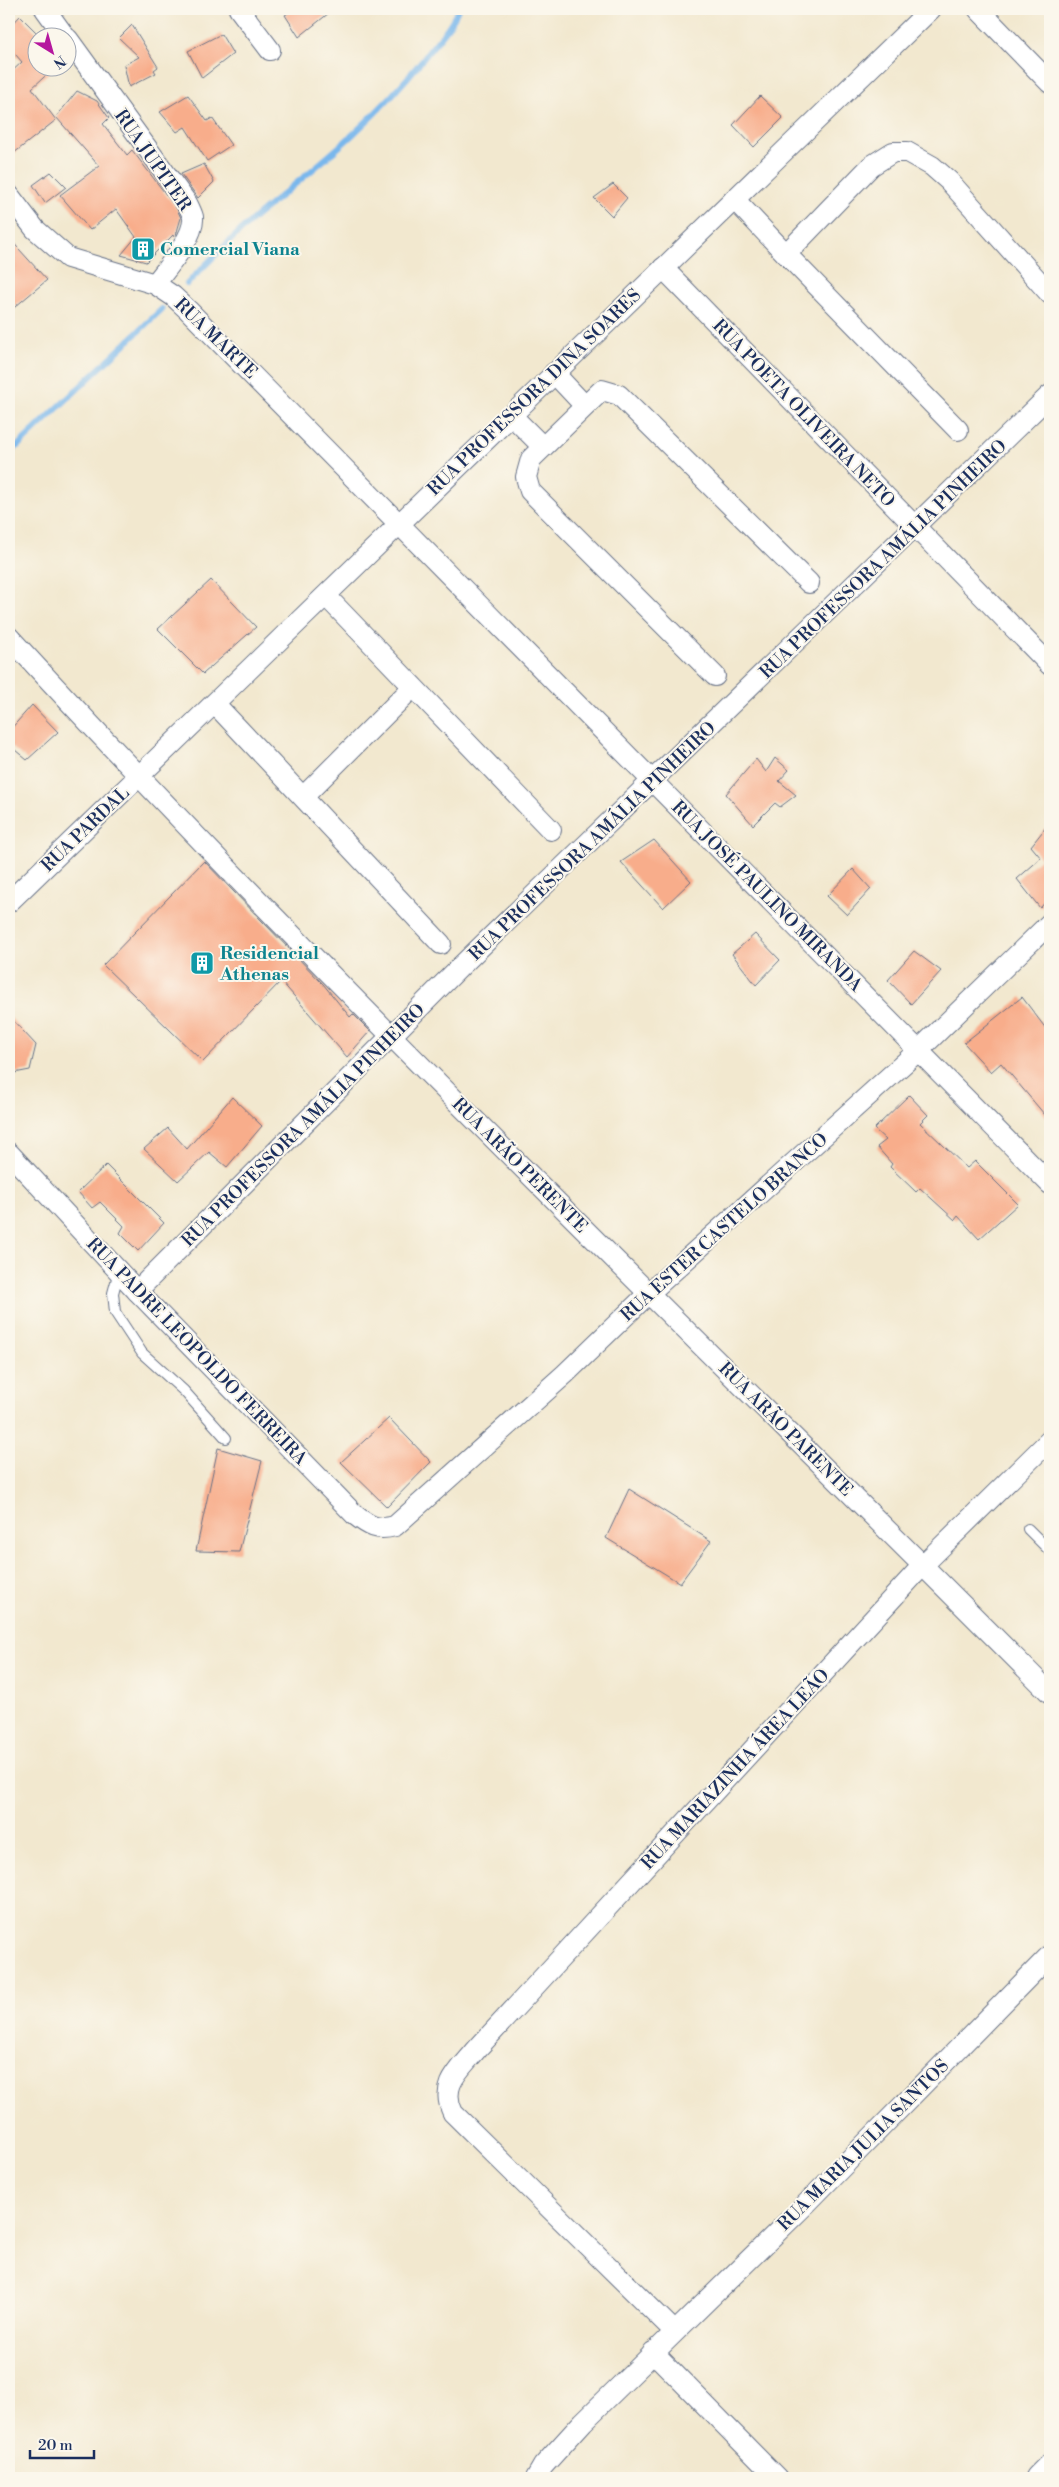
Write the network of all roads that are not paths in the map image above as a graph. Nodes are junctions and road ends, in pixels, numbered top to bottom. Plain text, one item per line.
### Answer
1 (45, 9) edge
2 (239, 9) edge
3 (930, 9) edge
4 (978, 9) edge
5 (59, 28) edge
6 (270, 50) dead end
7 (78, 53) edge
8 (1050, 83) edge
9 (9, 196) edge
10 (734, 198) junction
11 (786, 254) junction
12 (663, 268) junction
13 (154, 284) junction
14 (1050, 294) edge
15 (554, 373) junction
16 (1050, 395) edge
17 (585, 406) junction
18 (512, 416) junction
19 (958, 430) dead end
20 (543, 447) junction
21 (399, 522) junction
22 (915, 528) junction
23 (809, 583) dead end
24 (326, 596) junction
25 (9, 637) edge
26 (1050, 665) edge
27 (715, 676) dead end
28 (413, 687) junction
29 (216, 704) junction
30 (139, 778) junction
31 (653, 782) junction
32 (304, 796) junction
33 (551, 830) dead end
34 (9, 902) edge
35 (1050, 923) edge
36 (441, 944) dead end
37 (391, 1037) junction
38 (919, 1050) junction
39 (9, 1153) edge
40 (1050, 1184) edge
41 (119, 1271) junction
42 (137, 1291) junction
43 (649, 1293) junction
44 (226, 1438) dead end
45 (1050, 1440) edge
46 (395, 1526) joint
47 (1028, 1528) dead end
48 (1050, 1551) edge
49 (923, 1565) junction
50 (1050, 1693) edge
51 (1050, 1955) edge
52 (674, 2331) junction
53 (653, 2352) junction
54 (1050, 2467) edge
55 (536, 2478) edge
56 (777, 2478) edge
57 (1039, 2478) edge

1 - 5 street, RUA JUPITER
2 - 6 street
3 - 10 street, RUA PROFESSORA DINA SOARES
4 - 8 street
7 - 13 street, RUA JUPITER
9 - 13 street, RUA MARTE
10 - 11 street
10 - 12 street, RUA PROFESSORA DINA SOARES
11 - 14 street
11 - 19 street
12 - 15 street, RUA PROFESSORA DINA SOARES
12 - 22 street, RUA POETA OLIVEIRA NETO
13 - 21 street, RUA MARTE
15 - 17 street
15 - 18 street, RUA PROFESSORA DINA SOARES
16 - 22 street, RUA PROFESSORA AMÁLIA PINHEIRO
17 - 20 street
17 - 23 street
18 - 20 street
18 - 21 street, RUA PROFESSORA DINA SOARES
20 - 27 street
21 - 24 street, RUA PROFESSORA DINA SOARES
21 - 31 street, RUA JOSÉ PAULINO MIRANDA
22 - 26 street, RUA POETA OLIVEIRA NETO
22 - 31 street, RUA PROFESSORA AMÁLIA PINHEIRO
24 - 28 street
24 - 29 street, RUA PROFESSORA DINA SOARES
25 - 30 street
28 - 32 street
28 - 33 street
29 - 30 street, RUA PROFESSORA DINA SOARES
29 - 32 street
30 - 34 street, RUA PARDAL
30 - 37 street
31 - 37 street, RUA PROFESSORA AMÁLIA PINHEIRO
31 - 38 street, RUA JOSÉ PAULINO MIRANDA
32 - 36 street
35 - 38 street, RUA ESTER CASTELO BRANCO
37 - 42 street, RUA PROFESSORA AMÁLIA PINHEIRO
37 - 43 street, RUA ARÃO PERENTE
38 - 40 street, RUA JOSÉ PAULINO MIRANDA
38 - 43 street, RUA ESTER CASTELO BRANCO
39 - 41 street, RUA PADRE LEOPOLDO FERREIRA
41 - 42 street, RUA PADRE LEOPOLDO FERREIRA
41 - 44 lane
42 - 46 street, RUA PADRE LEOPOLDO FERREIRA
43 - 46 street, RUA ESTER CASTELO BRANCO
43 - 49 street, RUA ARÃO PARENTE
45 - 49 street, RUA MARIAZINHA ÁREA LEÃO
47 - 48 lane
49 - 50 street, RUA ARÃO PARENTE
49 - 52 street, RUA MARIAZINHA ÁREA LEÃO
51 - 52 street, RUA MARIA JULIA SANTOS
52 - 53 street, RUA MARIA JULIA SANTOS
53 - 55 street, RUA MARIA JULIA SANTOS
53 - 56 street
54 - 57 street

